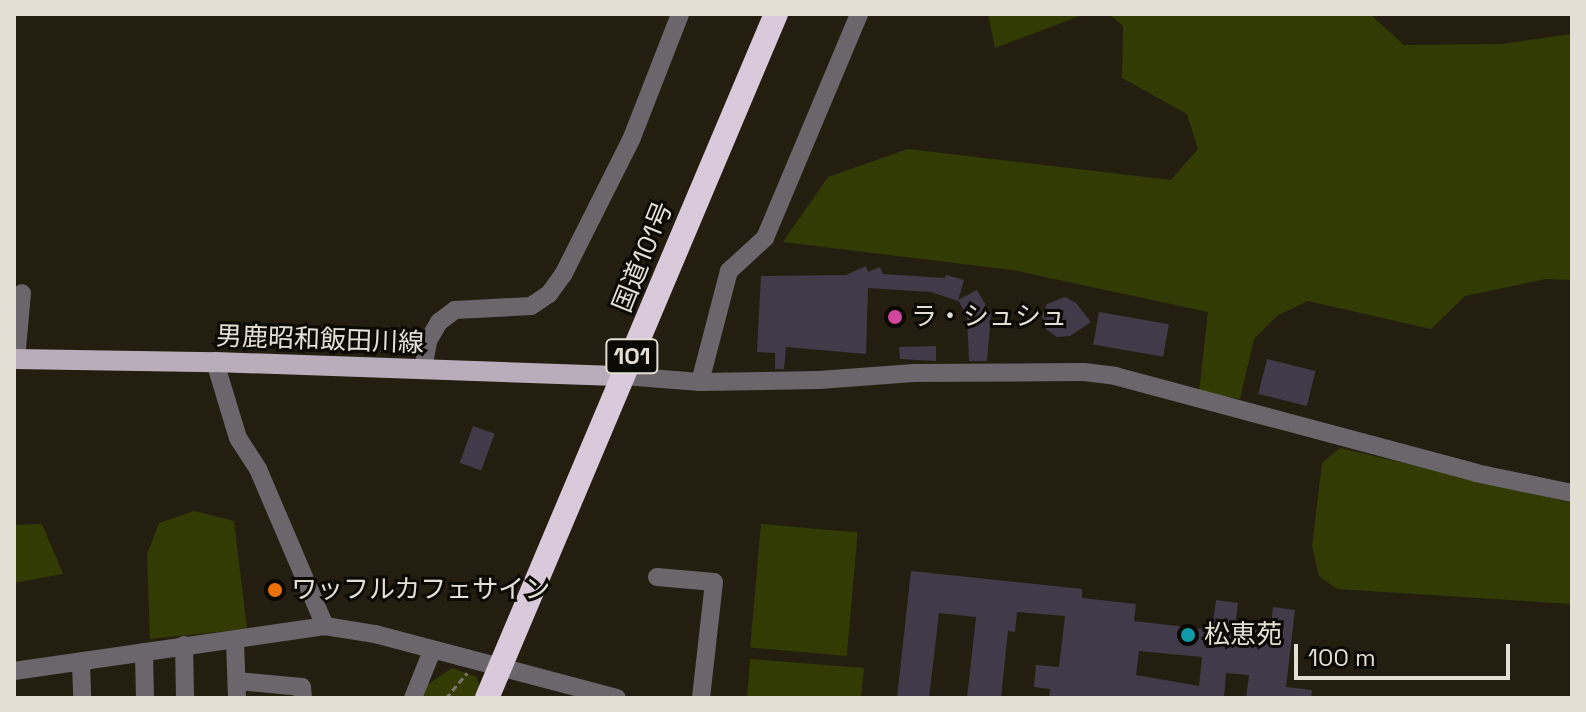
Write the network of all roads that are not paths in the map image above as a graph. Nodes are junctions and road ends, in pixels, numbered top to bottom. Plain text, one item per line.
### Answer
1 (680, 14) edge
2 (776, 14) edge
3 (859, 14) edge
4 (22, 293) dead end
5 (15, 359) edge
6 (215, 362) junction
7 (423, 370) junction
8 (624, 376) junction
9 (700, 382) junction
10 (1572, 493) edge
11 (657, 577) dead end
12 (325, 626) junction
13 (235, 641) junction
14 (184, 645) junction
15 (432, 651) junction
16 (144, 652) junction
17 (81, 663) junction
18 (487, 665) junction
19 (14, 671) edge
20 (237, 689) edge
21 (581, 693) edge
22 (82, 698) edge
23 (145, 698) edge
24 (185, 698) edge
25 (303, 698) edge
26 (413, 698) edge
27 (487, 698) edge
28 (617, 698) edge
29 (701, 698) edge

1 - 7 street
2 - 8 highway, 国道101号 / 101
3 - 9 street
4 - 5 street
5 - 6 main road, 男鹿昭和飯田川線
6 - 7 main road, 男鹿昭和飯田川線
6 - 12 street
7 - 8 main road, 男鹿昭和飯田川線
8 - 9 street
8 - 18 highway, 国道101号 / 101
9 - 10 street
11 - 29 street
12 - 13 street
12 - 15 street
13 - 14 street
13 - 20 street
14 - 16 street
14 - 24 street
15 - 18 street
15 - 26 street
16 - 17 street
16 - 23 street
17 - 19 street
17 - 22 street
18 - 21 street
18 - 27 highway, 国道101号 / 101
20 - 25 street
21 - 28 street

